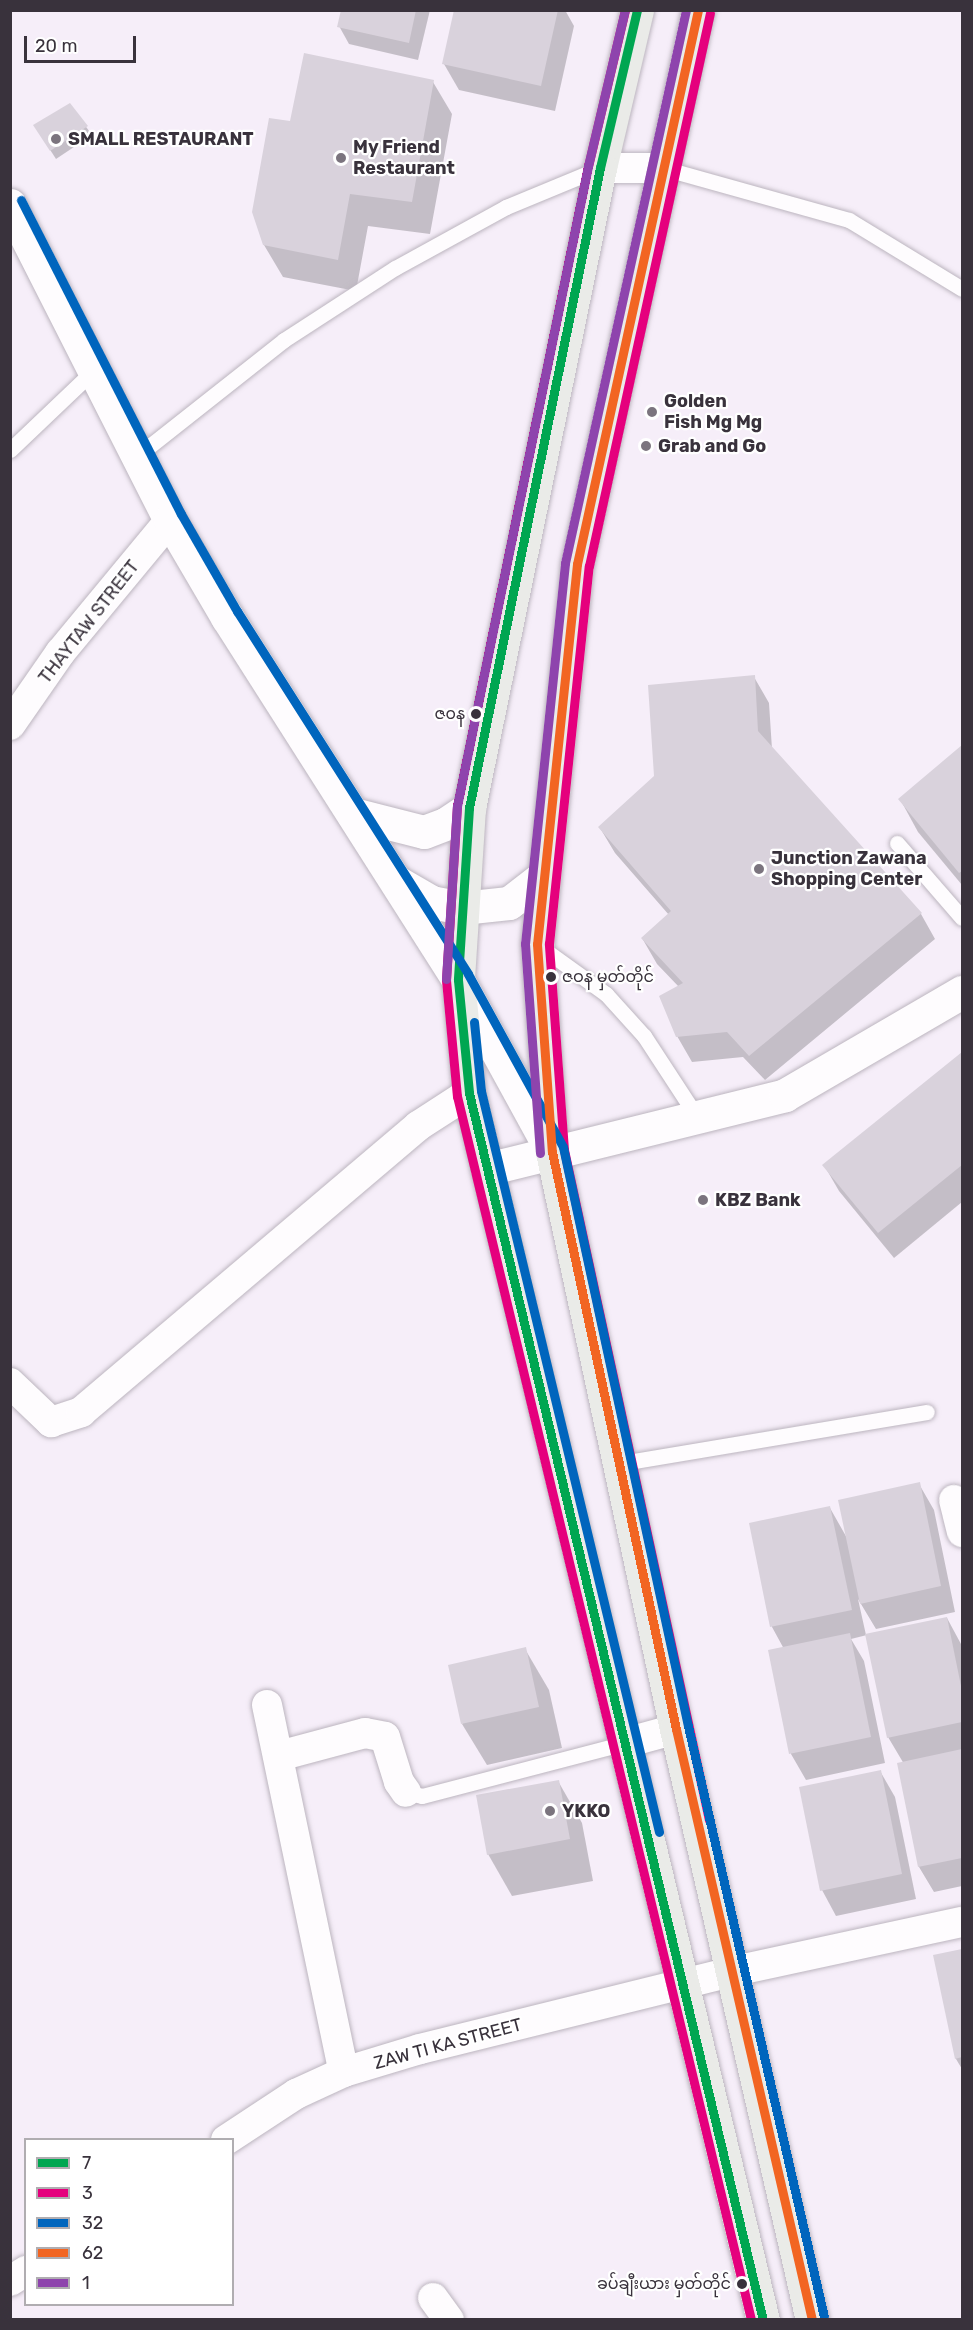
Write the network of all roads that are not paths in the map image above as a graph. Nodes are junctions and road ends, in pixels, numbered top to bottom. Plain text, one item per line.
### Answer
1 (637, 10) edge
2 (698, 10) edge
3 (600, 168) junction
4 (663, 168) junction
5 (10, 205) edge
6 (963, 289) edge
7 (94, 370) junction
8 (10, 450) edge
9 (137, 456) junction
10 (171, 520) junction
11 (10, 725) edge
12 (469, 808) junction
13 (353, 814) junction
14 (897, 843) dead end
15 (544, 876) junction
16 (397, 882) junction
17 (462, 908) junction
18 (963, 918) edge
19 (537, 944) junction
20 (458, 980) junction
21 (963, 992) edge
22 (469, 1093) junction
23 (695, 1114) junction
24 (552, 1152) junction
25 (488, 1169) junction
26 (10, 1383) edge
27 (927, 1412) dead end
28 (622, 1463) junction
29 (954, 1500) dead end
30 (963, 1532) edge
31 (267, 1705) dead end
32 (676, 1730) junction
33 (625, 1743) junction
34 (279, 1756) junction
35 (406, 1792) joint
36 (963, 1922) edge
37 (730, 1972) junction
38 (684, 1984) junction
39 (344, 2072) junction
40 (228, 2138) edge
41 (24, 2272) edge
42 (10, 2281) edge
43 (763, 2319) edge
44 (812, 2319) edge

1 - 3 main road
2 - 4 main road
3 - 4 street
3 - 9 lane
3 - 12 main road
4 - 6 lane
4 - 15 main road
5 - 7 main road
7 - 8 lane
7 - 9 main road
9 - 10 main road
10 - 11 street, THAYTAW STREET
10 - 13 main road
12 - 13 main road
12 - 17 main road
13 - 16 main road
14 - 18 lane
15 - 17 main road
15 - 19 main road
16 - 17 main road
16 - 20 main road
17 - 20 main road
19 - 23 lane
19 - 24 main road
20 - 22 main road
20 - 24 main road
21 - 23 main road
22 - 25 main road
22 - 26 street
23 - 24 main road
24 - 25 main road
24 - 28 main road
25 - 33 main road
27 - 28 lane
28 - 32 main road
29 - 30 street
31 - 34 street
32 - 33 street
32 - 37 main road
33 - 35 lane
33 - 38 main road
34 - 35 street
34 - 39 street
36 - 37 street, ZAW TI KA STREET
37 - 38 street, ZAW TI KA STREET
37 - 44 main road
38 - 39 street, ZAW TI KA STREET
38 - 43 main road
39 - 40 street, ZAW TI KA STREET
41 - 42 street

